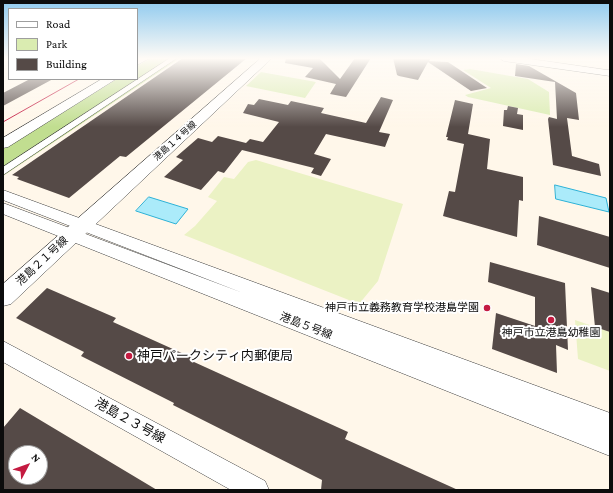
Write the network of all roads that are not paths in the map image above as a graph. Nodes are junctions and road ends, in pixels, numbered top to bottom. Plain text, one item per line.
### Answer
1 (92, 81) edge
2 (107, 81) edge
3 (139, 81) edge
4 (242, 81) edge
5 (3, 133) edge
6 (3, 144) edge
7 (3, 172) edge
8 (3, 195) edge
9 (3, 208) edge
10 (76, 230) junction
11 (3, 297) edge
12 (3, 351) edge
13 (610, 424) edge
14 (610, 444) edge
15 (256, 490) edge

1 - 5 street
2 - 6 street
3 - 7 street
4 - 10 street, 港島１４号線
8 - 10 street, 港島５号線
9 - 10 street, 港島５号線
10 - 11 street, 港島２１号線
10 - 13 street, 港島５号線
10 - 14 street, 港島５号線
12 - 15 street, 港島２３号線

